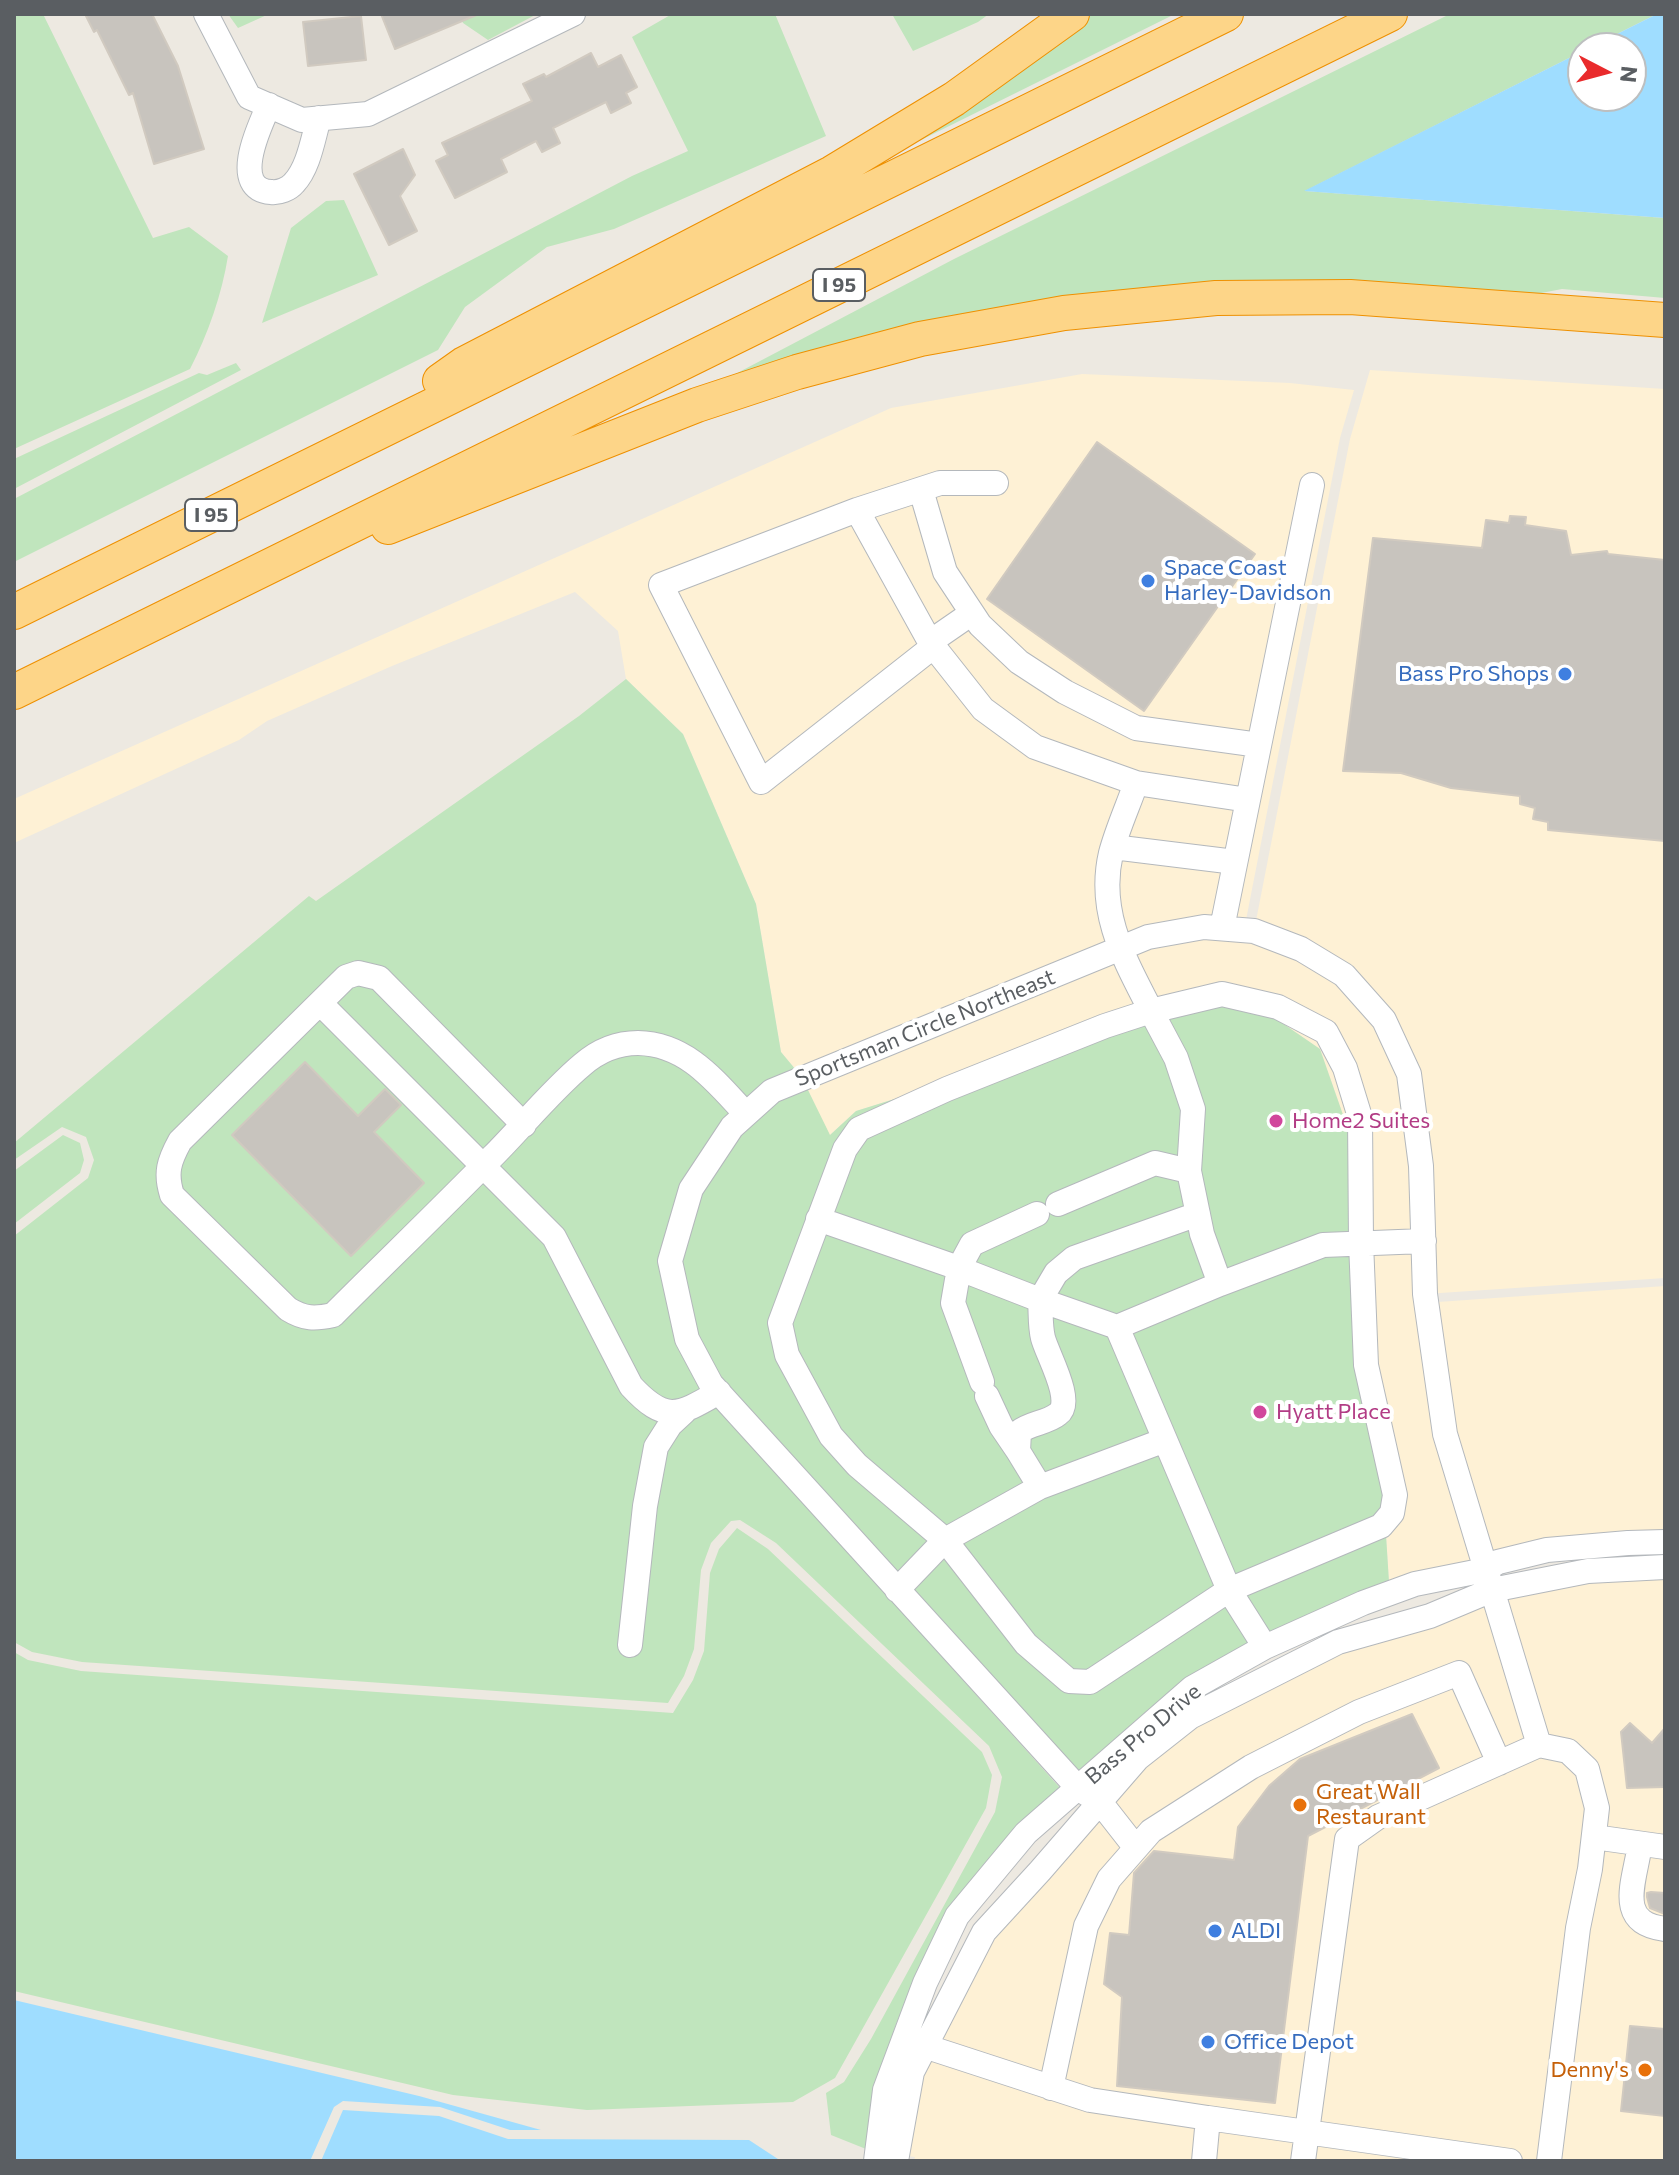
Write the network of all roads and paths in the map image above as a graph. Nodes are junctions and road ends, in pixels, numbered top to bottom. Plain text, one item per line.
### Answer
1 (206, 14) edge
2 (573, 14) edge
3 (1072, 14) edge
4 (1226, 14) edge
5 (1390, 14) edge
6 (269, 105) junction
7 (319, 118) junction
8 (1665, 320) edge
9 (352, 445) junction
10 (996, 483) dead end
11 (1312, 485) dead end
12 (921, 490) junction
13 (857, 510) junction
14 (288, 557) junction
15 (14, 612) edge
16 (972, 613) junction
17 (932, 644) junction
18 (14, 692) edge
19 (1259, 745) junction
20 (1136, 783) junction
21 (1248, 800) junction
22 (1113, 847) junction
23 (1235, 862) junction
24 (1222, 928) junction
25 (1120, 948) junction
26 (320, 1003) junction
27 (1151, 1011) junction
28 (746, 1114) junction
29 (524, 1125) junction
30 (484, 1165) junction
31 (1189, 1171) junction
32 (1198, 1214) junction
33 (818, 1219) junction
34 (1424, 1241) junction
35 (1361, 1242) junction
36 (959, 1268) junction
37 (1220, 1284) junction
38 (1040, 1300) junction
39 (1117, 1327) junction
40 (719, 1392) junction
41 (684, 1412) junction
42 (1165, 1440) junction
43 (1018, 1451) junction
44 (1040, 1487) junction
45 (945, 1540) junction
46 (1665, 1542) edge
47 (1665, 1567) edge
48 (1488, 1580) junction
49 (897, 1590) junction
50 (1229, 1590) junction
51 (630, 1645) dead end
52 (1265, 1647) junction
53 (1539, 1745) junction
54 (1499, 1763) junction
55 (1079, 1789) junction
56 (1100, 1802) junction
57 (1594, 1837) junction
58 (1640, 1844) junction
59 (1665, 1847) edge
60 (1136, 1848) junction
61 (1665, 1929) edge
62 (915, 2042) junction
63 (1051, 2088) junction
64 (1208, 2118) junction
65 (1307, 2130) junction
66 (876, 2161) edge
67 (896, 2161) edge
68 (1204, 2161) edge
69 (1303, 2161) edge
70 (1510, 2161) edge
71 (1549, 2161) edge

1 - 6 street
2 - 7 street
3 - 9 highway
4 - 9 highway, I 95
5 - 14 highway, I 95
6 - 7 street
6 - 7 street
8 - 14 highway
9 - 15 highway, I 95
10 - 12 street
11 - 19 street
12 - 13 street
12 - 16 street
13 - 17 street
13 - 17 street
14 - 18 highway, I 95
16 - 17 street
16 - 19 street
17 - 20 street
19 - 21 street
20 - 21 street
20 - 22 street
21 - 23 street
22 - 23 street
22 - 25 street
23 - 24 street
24 - 25 street, Sportsman Circle Northeast
24 - 34 street, Sportsman Circle Northeast
25 - 27 street
25 - 28 street, Sportsman Circle Northeast
26 - 29 street
26 - 30 street
26 - 30 street
27 - 31 street
27 - 33 street
27 - 35 street
28 - 29 street
28 - 40 street, Sportsman Circle Northeast
29 - 30 street
30 - 41 street
31 - 32 street
31 - 36 street
32 - 37 street
32 - 38 street
33 - 36 street
33 - 45 street
34 - 35 street
34 - 48 street, Sportsman Circle Northeast
35 - 37 street
35 - 50 street
36 - 38 street
36 - 43 street
37 - 39 street
38 - 39 street
38 - 43 street
39 - 42 street
40 - 41 street
40 - 49 street, Sportsman Circle Northeast
41 - 51 street
42 - 44 street
42 - 50 street
43 - 44 street
44 - 45 street
45 - 49 street
45 - 50 street
46 - 48 street, Bass Pro Drive
47 - 48 street, Bass Pro Drive
48 - 52 street, Bass Pro Drive
48 - 53 street, Sportsman Circle Northeast
48 - 56 street, Bass Pro Drive
49 - 55 street, Sportsman Circle Northeast
50 - 52 street
52 - 55 street, Bass Pro Drive
53 - 54 street
53 - 57 street
54 - 60 street
54 - 65 street
55 - 56 street, Sportsman Circle Northeast
55 - 62 street, Bass Pro Drive
56 - 60 street
56 - 62 street, Bass Pro Drive
57 - 58 street
57 - 71 street
58 - 59 street
58 - 61 street
60 - 63 street
62 - 63 street
62 - 66 street, Bass Pro Drive
62 - 67 street, Bass Pro Drive
63 - 64 street
64 - 65 street
64 - 68 street
65 - 69 street
65 - 70 street

